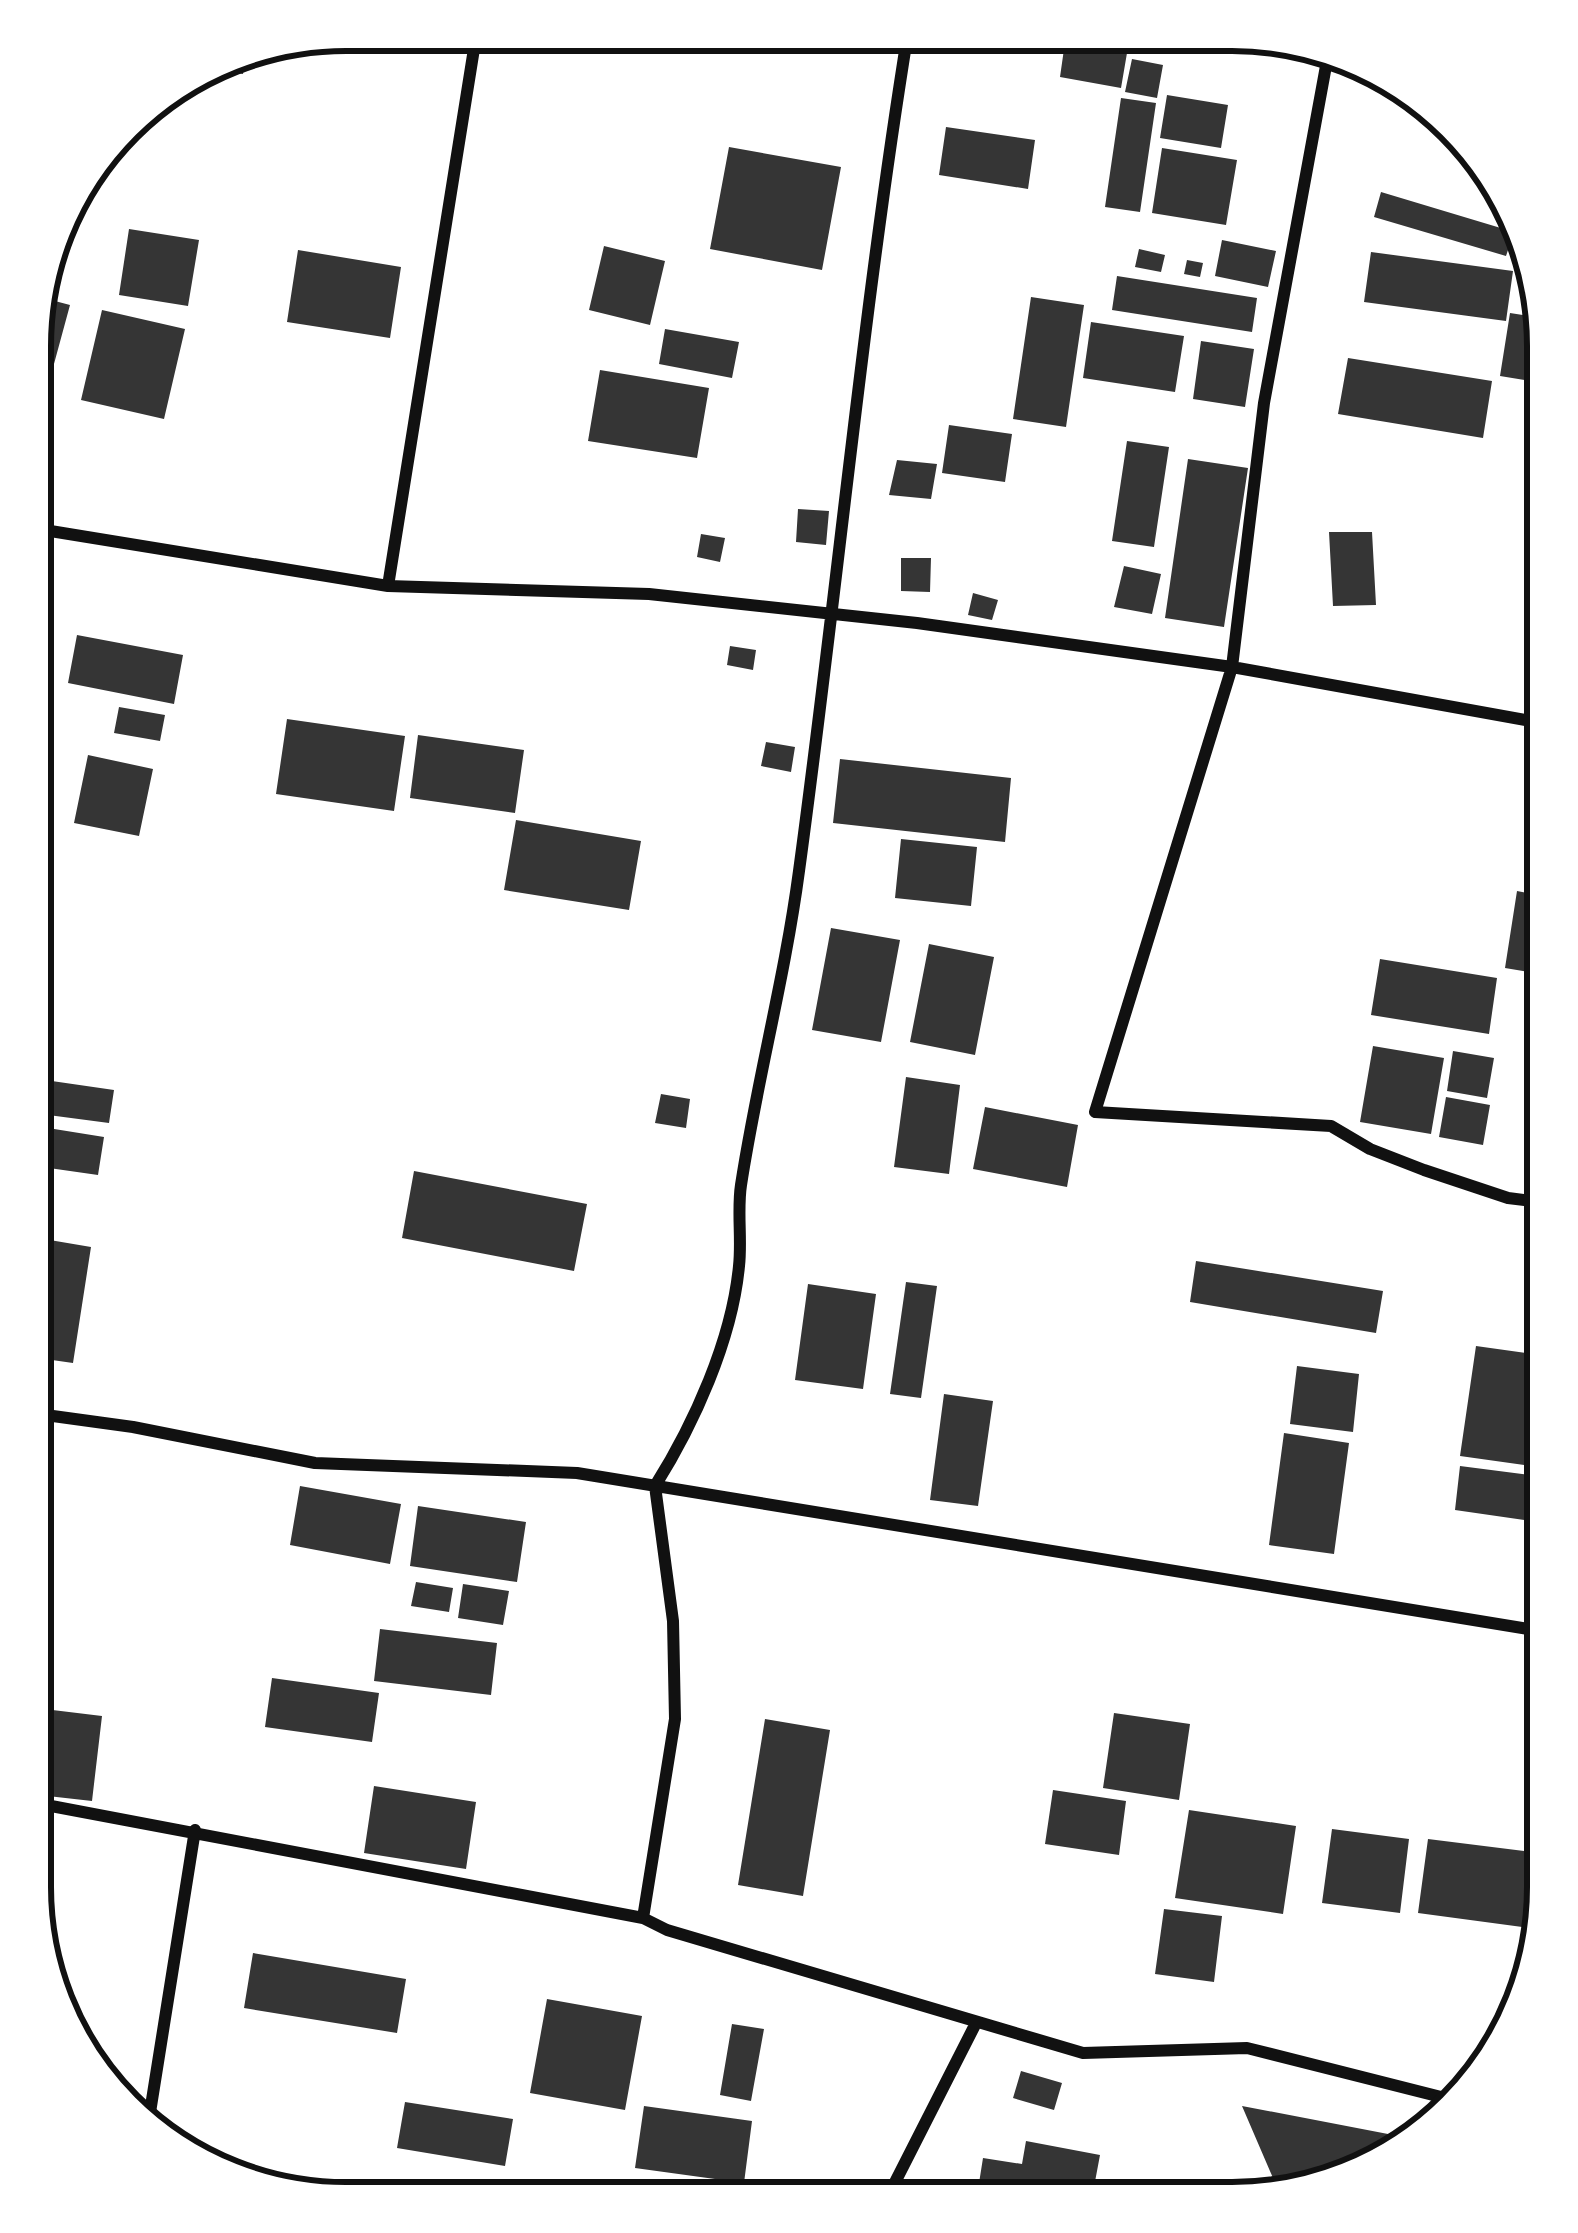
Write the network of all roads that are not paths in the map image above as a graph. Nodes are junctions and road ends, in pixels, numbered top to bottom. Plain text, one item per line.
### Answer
1 (905, 51) edge
2 (474, 52) edge
3 (1326, 67) edge
4 (51, 530) edge
5 (388, 586) junction
6 (833, 613) junction
7 (1232, 667) junction
8 (1527, 720) edge
9 (1526, 1200) edge
10 (51, 1416) edge
11 (655, 1486) junction
12 (1526, 1628) edge
13 (51, 1806) edge
14 (195, 1830) junction
15 (643, 1918) junction
16 (976, 2023) junction
17 (1439, 2096) edge
18 (151, 2108) edge
19 (895, 2182) edge

1 - 6 street
2 - 5 street
3 - 7 street
4 - 5 street
5 - 6 street
6 - 7 street
6 - 11 street
7 - 8 street
7 - 9 street
10 - 11 street
11 - 12 street
11 - 15 street
13 - 14 street
14 - 15 street
14 - 18 street
15 - 16 street
16 - 17 street
16 - 19 street

